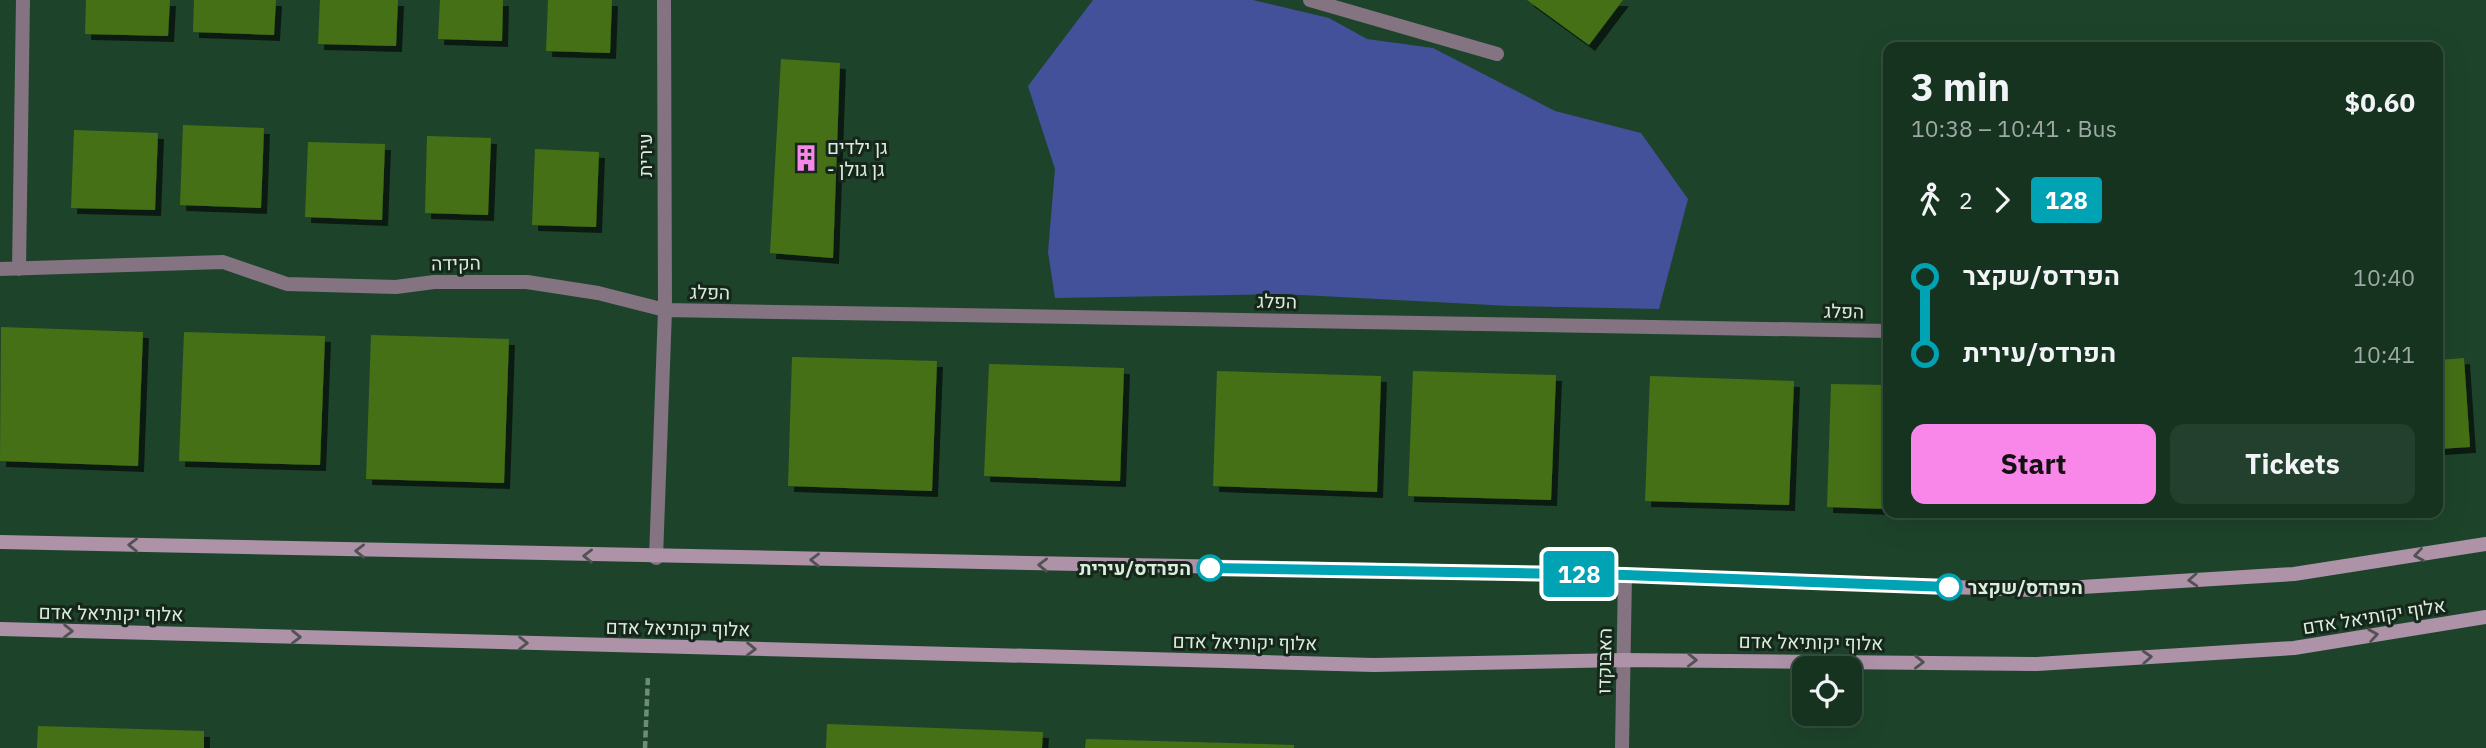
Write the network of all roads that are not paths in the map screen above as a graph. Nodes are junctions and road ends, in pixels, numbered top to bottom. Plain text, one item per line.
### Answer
1 (23, 0) edge
2 (664, 0) edge
3 (1310, 0) edge
4 (1497, 54) dead end
5 (19, 269) junction
6 (0, 270) edge
7 (666, 310) junction
8 (1883, 331) edge
9 (0, 542) edge
10 (2486, 544) edge
11 (656, 558) junction
12 (1625, 575) junction
13 (2486, 617) edge
14 (0, 629) edge
15 (1623, 660) junction
16 (1622, 748) edge

1 - 5 street
2 - 7 street, עירית
3 - 4 street
5 - 6 street, הקידה
5 - 7 street, הקידה
7 - 8 street, הפלג
7 - 11 street
11 -> 9 street
10 -> 12 street
12 -> 11 street
12 - 15 street, האבוקדו
15 -> 13 street, אלוף יקותיאל אדם
14 -> 15 street, אלוף יקותיאל אדם
15 - 16 street, האבוקדו

